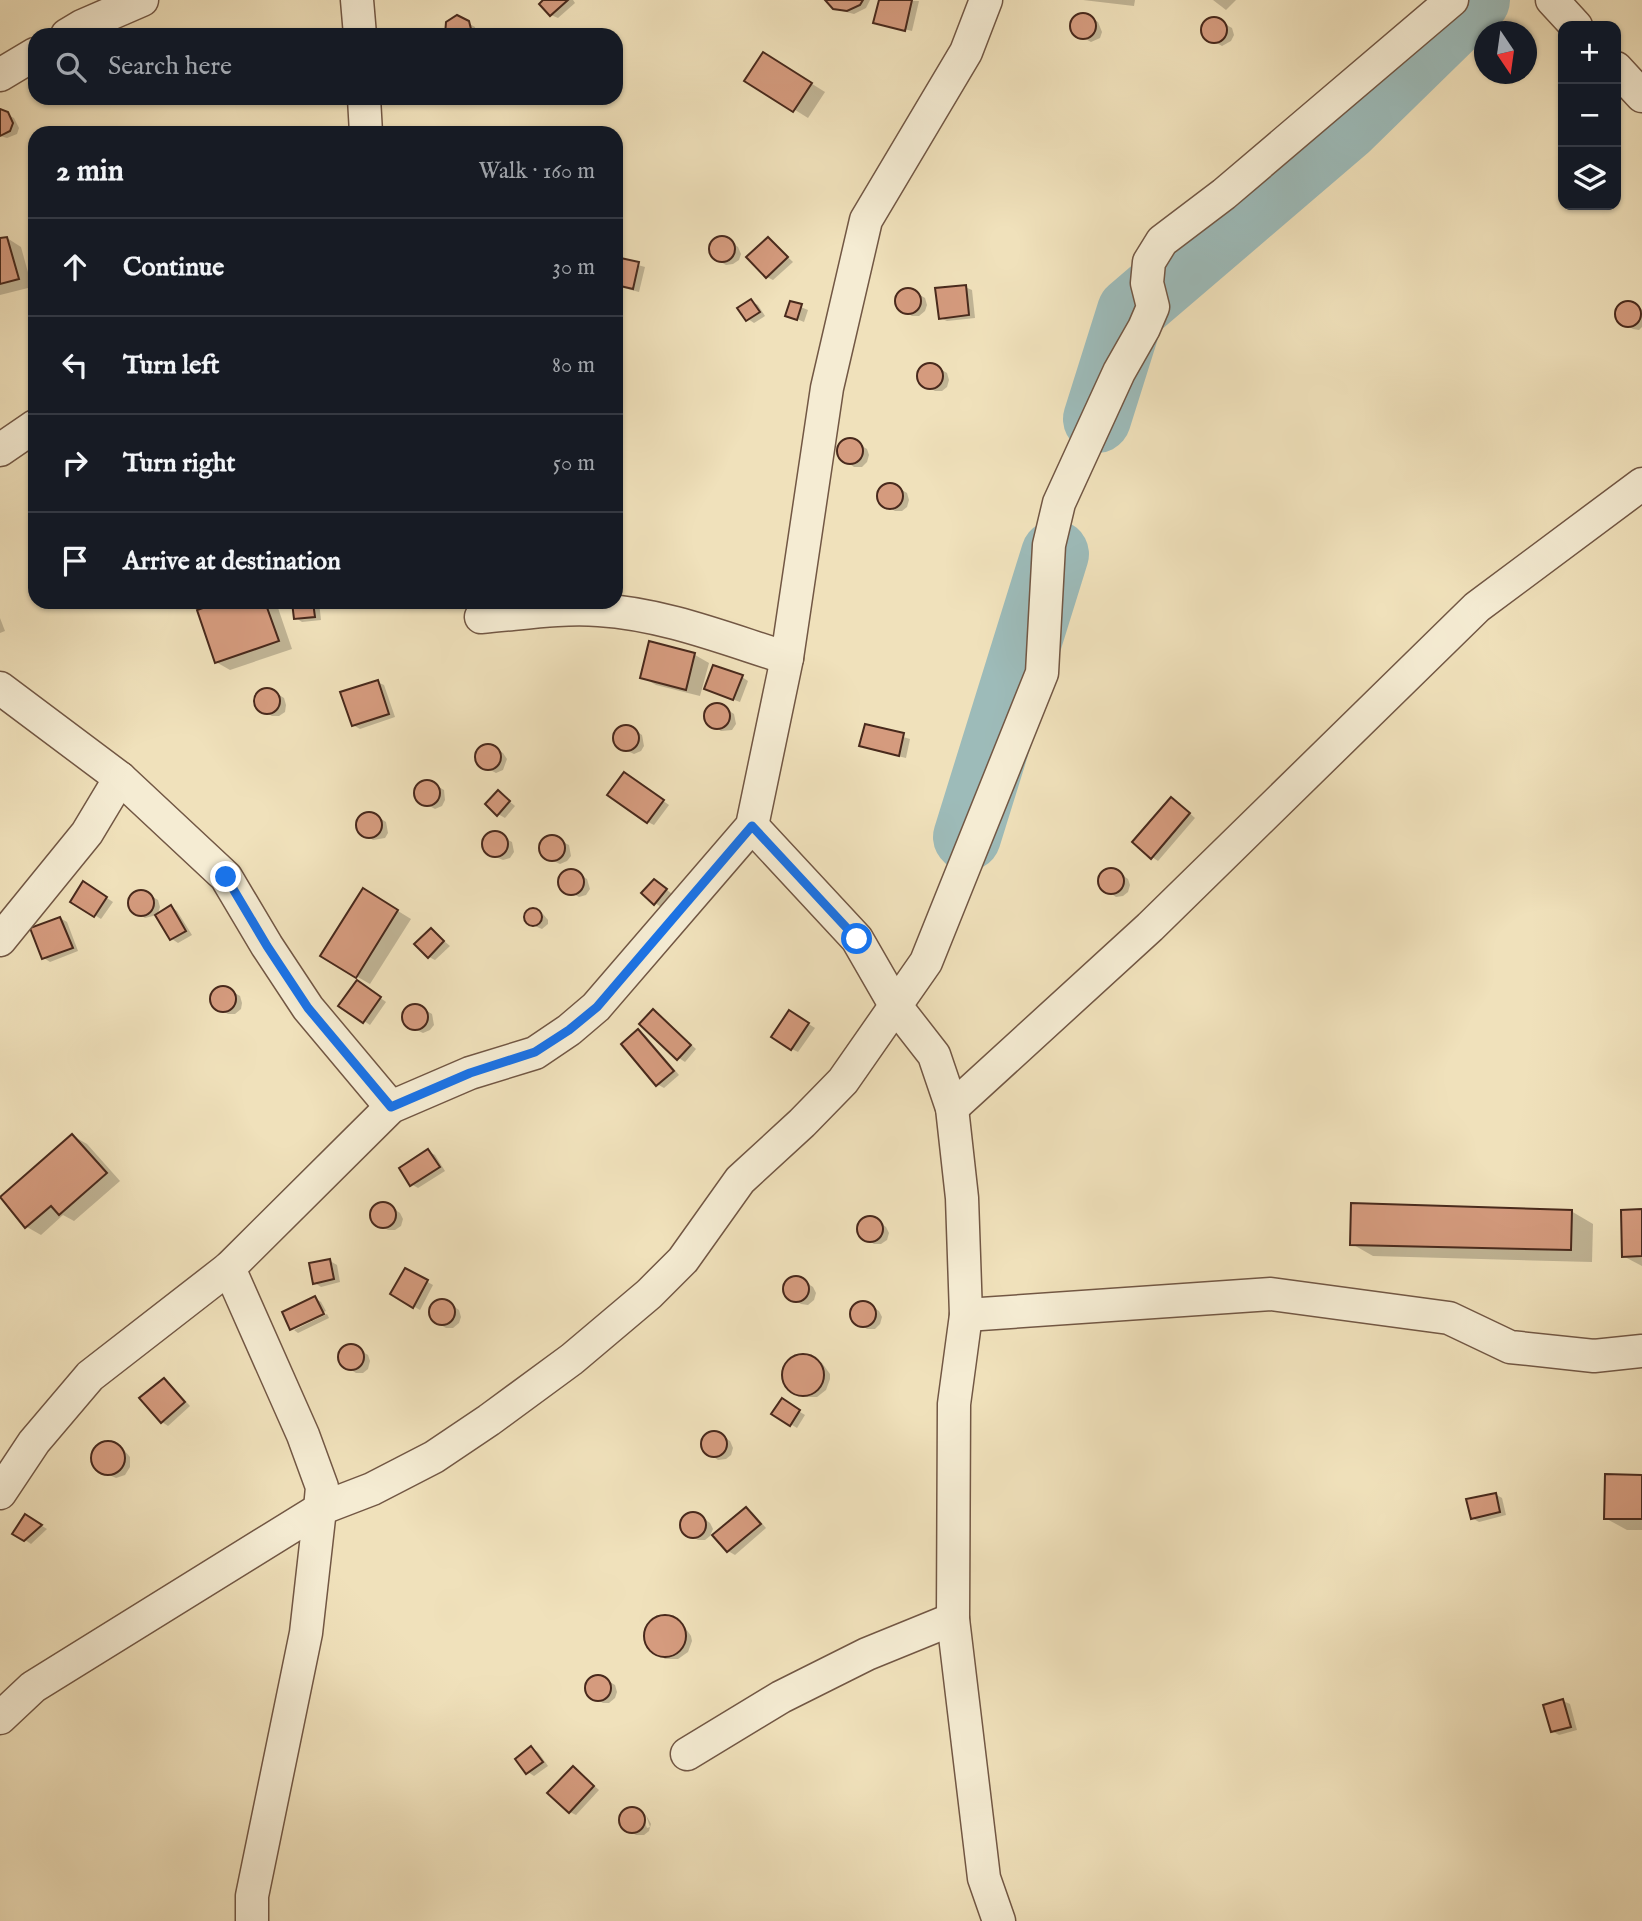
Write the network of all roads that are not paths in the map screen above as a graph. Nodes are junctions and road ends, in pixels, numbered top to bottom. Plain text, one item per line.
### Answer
1 (142, 0) edge
2 (357, 0) edge
3 (986, 0) edge
4 (1452, 0) edge
5 (1552, 0) edge
6 (1571, 21) edge
7 (79, 28) edge
8 (359, 28) edge
9 (28, 58) edge
10 (1621, 73) edge
11 (0, 75) edge
12 (1642, 96) edge
13 (364, 105) edge
14 (366, 126) edge
15 (28, 431) edge
16 (0, 450) edge
17 (1642, 484) edge
18 (481, 617) dead end
19 (787, 658) junction
20 (0, 688) edge
21 (120, 778) junction
22 (752, 826) junction
23 (0, 940) edge
24 (895, 1005) junction
25 (391, 1107) junction
26 (952, 1108) junction
27 (229, 1268) junction
28 (966, 1315) junction
29 (1642, 1351) edge
30 (0, 1493) edge
31 (320, 1510) junction
32 (953, 1619) junction
33 (0, 1717) edge
34 (687, 1754) dead end
35 (252, 1921) edge
36 (999, 1921) edge

1 - 7 street
2 - 8 street
3 - 19 street
4 - 24 street
5 - 6 street
9 - 11 street
10 - 12 street
13 - 14 street
15 - 16 street
17 - 26 street
18 - 19 street
19 - 22 street
20 - 21 street
21 - 23 street
21 - 25 street
22 - 24 street
22 - 25 street
24 - 26 street
24 - 31 street
25 - 27 street
26 - 28 street
27 - 30 street
27 - 31 street
28 - 29 street
28 - 32 street
31 - 33 street
31 - 35 street
32 - 34 street
32 - 36 street

